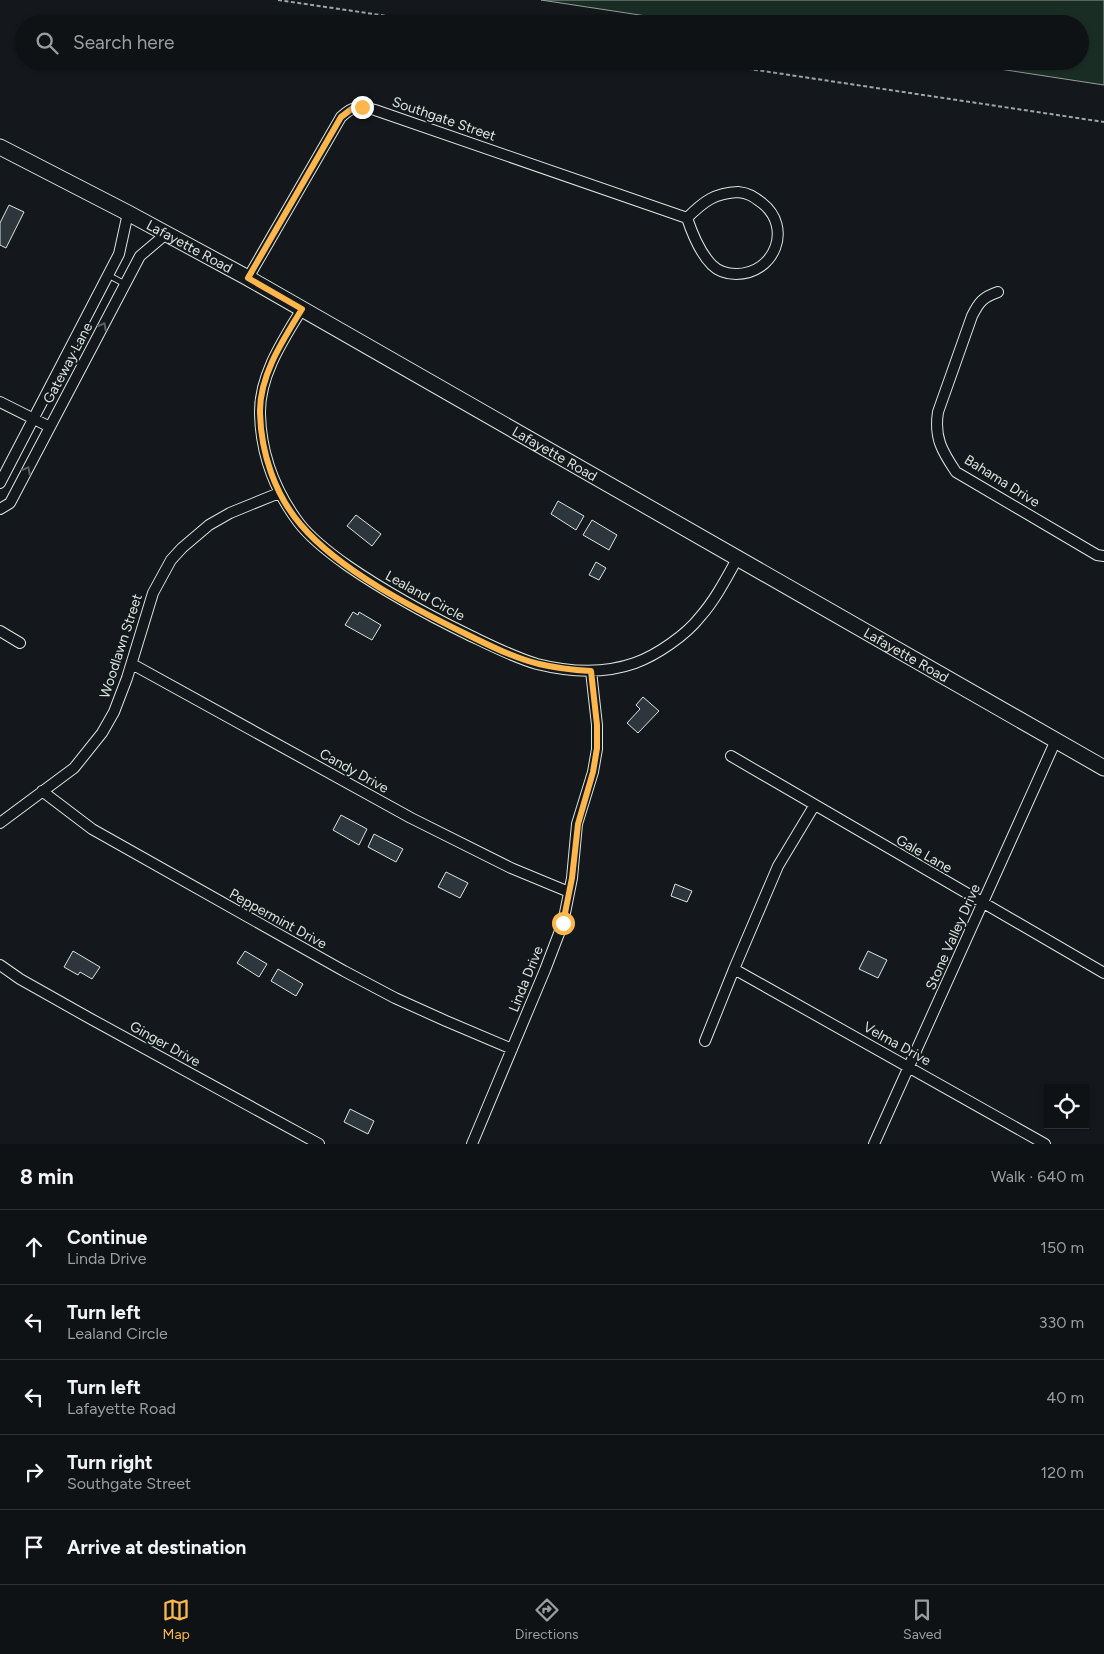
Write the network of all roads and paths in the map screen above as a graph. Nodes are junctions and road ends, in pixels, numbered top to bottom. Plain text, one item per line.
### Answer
1 (278, 0) edge
2 (380, 15) edge
3 (756, 70) edge
4 (1104, 122) edge
5 (0, 147) edge
6 (128, 213) junction
7 (687, 218) junction
8 (166, 234) junction
9 (108, 275) junction
10 (248, 278) junction
11 (125, 284) junction
12 (998, 292) dead end
13 (302, 309) junction
14 (0, 402) edge
15 (34, 420) junction
16 (50, 427) junction
17 (0, 483) edge
18 (280, 494) junction
19 (0, 508) edge
20 (1104, 556) edge
21 (737, 559) junction
22 (0, 631) edge
23 (20, 643) dead end
24 (132, 664) junction
25 (591, 671) junction
26 (1056, 740) junction
27 (731, 756) dead end
28 (1104, 768) edge
29 (42, 791) junction
30 (814, 806) junction
31 (0, 823) edge
32 (569, 892) junction
33 (983, 904) junction
34 (0, 965) edge
35 (734, 969) junction
36 (1104, 973) edge
37 (705, 1041) dead end
38 (512, 1049) junction
39 (910, 1067) junction
40 (319, 1144) edge
41 (472, 1144) edge
42 (874, 1144) edge
43 (1045, 1144) edge

1 - 2 path
3 - 4 path
5 - 6 main road, Lafayette Road
6 - 8 main road, Lafayette Road
6 - 9 street, Gateway Lane
7 - 7 street
7 - 10 street, Southgate Street
8 - 10 main road, Lafayette Road
8 - 11 street, Gateway Lane
9 - 11 lane
9 - 15 street, Gateway Lane
10 - 13 main road, Lafayette Road
16 -> 11 street, Gateway Lane
12 - 20 street, Bahama Drive
13 - 18 street, Lealand Circle
13 - 21 main road, Lafayette Road
14 - 15 street
15 - 16 street
15 - 17 street, Gateway Lane
19 -> 16 street, Gateway Lane
18 - 24 street, Woodlawn Street
18 - 25 street, Lealand Circle
21 - 25 street, Lealand Circle
21 - 26 main road, Lafayette Road
22 - 23 street
24 - 29 street, Woodlawn Street
24 - 32 street, Candy Drive
25 - 32 street, Linda Drive
26 - 28 main road, Lafayette Road
26 - 33 street, Stone Valley Drive
27 - 30 street, Gale Lane
29 - 31 street, Woodlawn Street
29 - 38 street, Peppermint Drive
30 - 33 street, Gale Lane
30 - 35 street
32 - 38 street, Linda Drive
33 - 36 street, Gale Lane
33 - 39 street, Stone Valley Drive
34 - 40 street, Ginger Drive
35 - 37 street
35 - 39 street, Velma Drive
38 - 41 street, Linda Drive
39 - 42 street, Stone Valley Drive
39 - 43 street, Velma Drive

